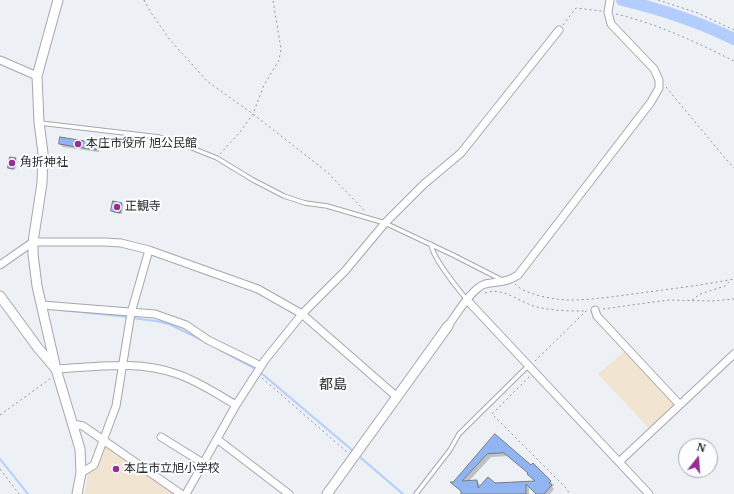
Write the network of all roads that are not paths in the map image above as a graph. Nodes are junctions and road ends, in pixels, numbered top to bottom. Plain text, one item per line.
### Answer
1 (58, 0) edge
2 (609, 6) edge
3 (559, 30) road end
4 (0, 60) edge
5 (37, 76) junction
6 (39, 122) junction
7 (385, 223) junction
8 (33, 242) junction
9 (431, 244) junction
10 (149, 250) junction
11 (0, 265) edge
12 (504, 282) junction
13 (0, 296) edge
14 (466, 300) junction
15 (42, 305) junction
16 (594, 310) road end
17 (131, 313) junction
18 (302, 314) junction
19 (448, 326) joint
20 (734, 354) edge
21 (123, 366) junction
22 (261, 366) junction
23 (528, 366) junction
24 (56, 369) junction
25 (397, 397) junction
26 (679, 404) junction
27 (236, 405) junction
28 (73, 424) junction
29 (161, 437) dead end
30 (217, 439) junction
31 (104, 440) junction
32 (618, 462) junction
33 (203, 463) junction
34 (81, 473) junction
35 (77, 494) edge
36 (181, 494) edge
37 (186, 494) edge
38 (289, 494) edge
39 (327, 494) edge
40 (416, 494) edge
41 (649, 494) edge

1 - 5 street
2 - 12 street
3 - 7 street
4 - 5 street
5 - 6 street
6 - 7 lane
6 - 8 street
7 - 9 lane
7 - 18 street
8 - 10 street
8 - 11 street
8 - 15 street
9 - 12 lane
9 - 14 lane
10 - 17 street
10 - 18 street
12 - 14 street
13 - 24 street
14 - 19 street
14 - 23 street
15 - 17 street
15 - 24 street
16 - 26 street
17 - 21 street
17 - 22 street
18 - 22 street
18 - 25 street
19 - 25 street
20 - 26 street
21 - 24 street
21 - 27 street
21 - 31 street
22 - 27 street
23 - 32 street
23 - 40 lane
24 - 28 street
25 - 39 street
26 - 32 street
27 - 30 street
28 - 31 street
28 - 34 street
29 - 33 street
30 - 33 street
30 - 38 street
31 - 34 street
31 - 36 street
32 - 41 street
33 - 37 street
34 - 35 street

